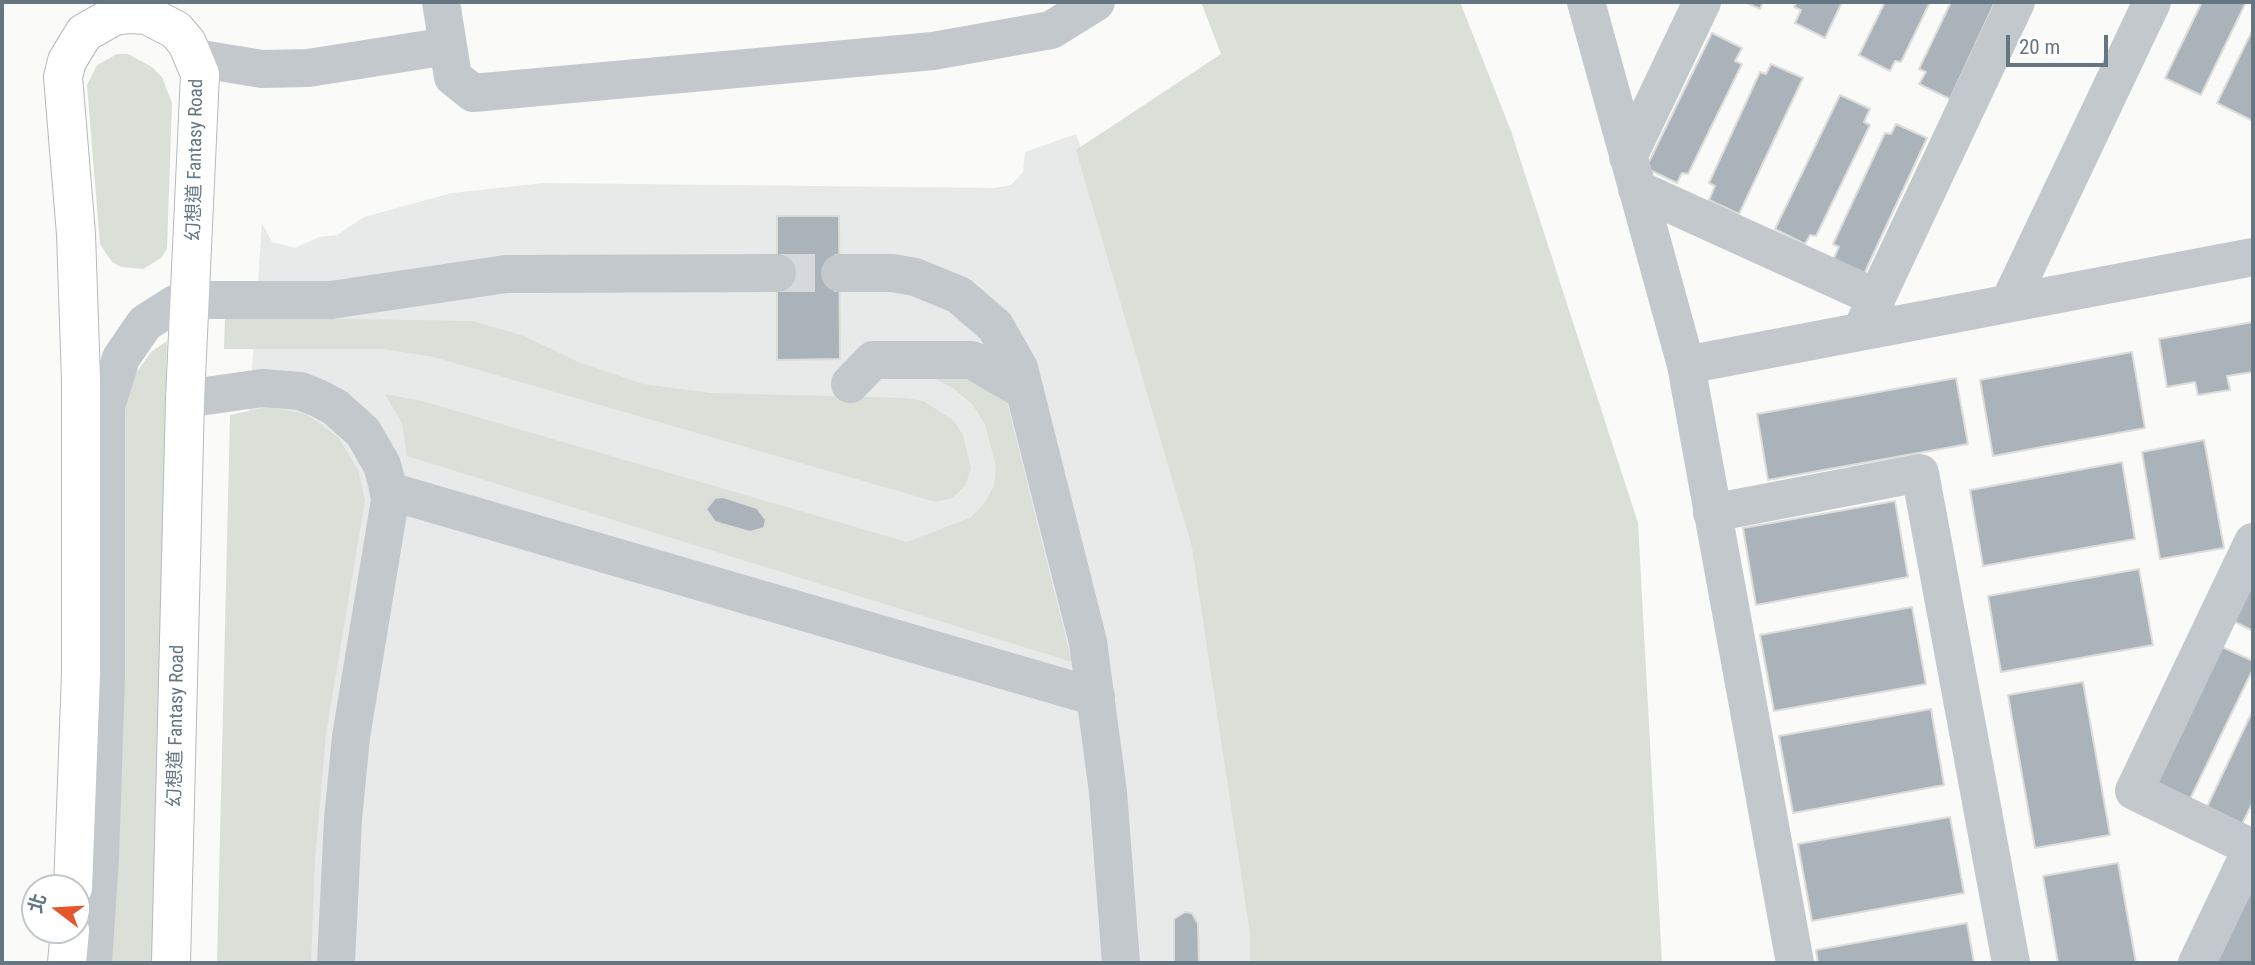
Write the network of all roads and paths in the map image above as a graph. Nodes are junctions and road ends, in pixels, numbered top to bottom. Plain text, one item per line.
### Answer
1 (441, 2) edge
2 (1096, 2) edge
3 (1586, 2) edge
4 (1701, 2) edge
5 (2016, 2) edge
6 (2152, 2) edge
7 (449, 46) junction
8 (195, 58) junction
9 (1633, 173) junction
10 (2253, 257) edge
11 (777, 272) tunnel mouth
12 (840, 273) tunnel mouth
13 (192, 300) junction
14 (2009, 303) junction
15 (1869, 315) junction
16 (1685, 365) junction
17 (850, 384) dead end
18 (1025, 391) junction
19 (185, 399) junction
20 (389, 491) junction
21 (1712, 513) junction
22 (2253, 542) edge
23 (1096, 697) junction
24 (74, 874) edge
25 (69, 944) edge
26 (67, 963) edge
27 (93, 963) edge
28 (171, 963) edge
29 (336, 963) edge
30 (1121, 963) edge
31 (1795, 963) edge
32 (2011, 963) edge
33 (2197, 963) edge

1 - 7 lane
2 - 7 lane
3 - 9 lane
4 - 9 lane
5 - 15 lane
6 - 14 lane
7 - 8 lane
8 - 13 main road, 幻想道 Fantasy Road
8 - 24 main road, 幻想道 Fantasy Road
9 - 15 lane
9 - 16 lane
10 - 14 lane
11 - 13 lane
12 - 18 lane
13 - 19 main road, 幻想道 Fantasy Road
13 - 27 lane
14 - 15 lane
15 - 16 lane
16 - 21 lane
17 - 18 lane
18 - 23 lane
19 - 20 lane
19 - 28 main road, 幻想道 Fantasy Road
20 - 23 lane
20 - 29 lane
21 - 31 lane
21 - 32 lane
22 - 33 lane
23 - 30 lane
25 - 26 main road

